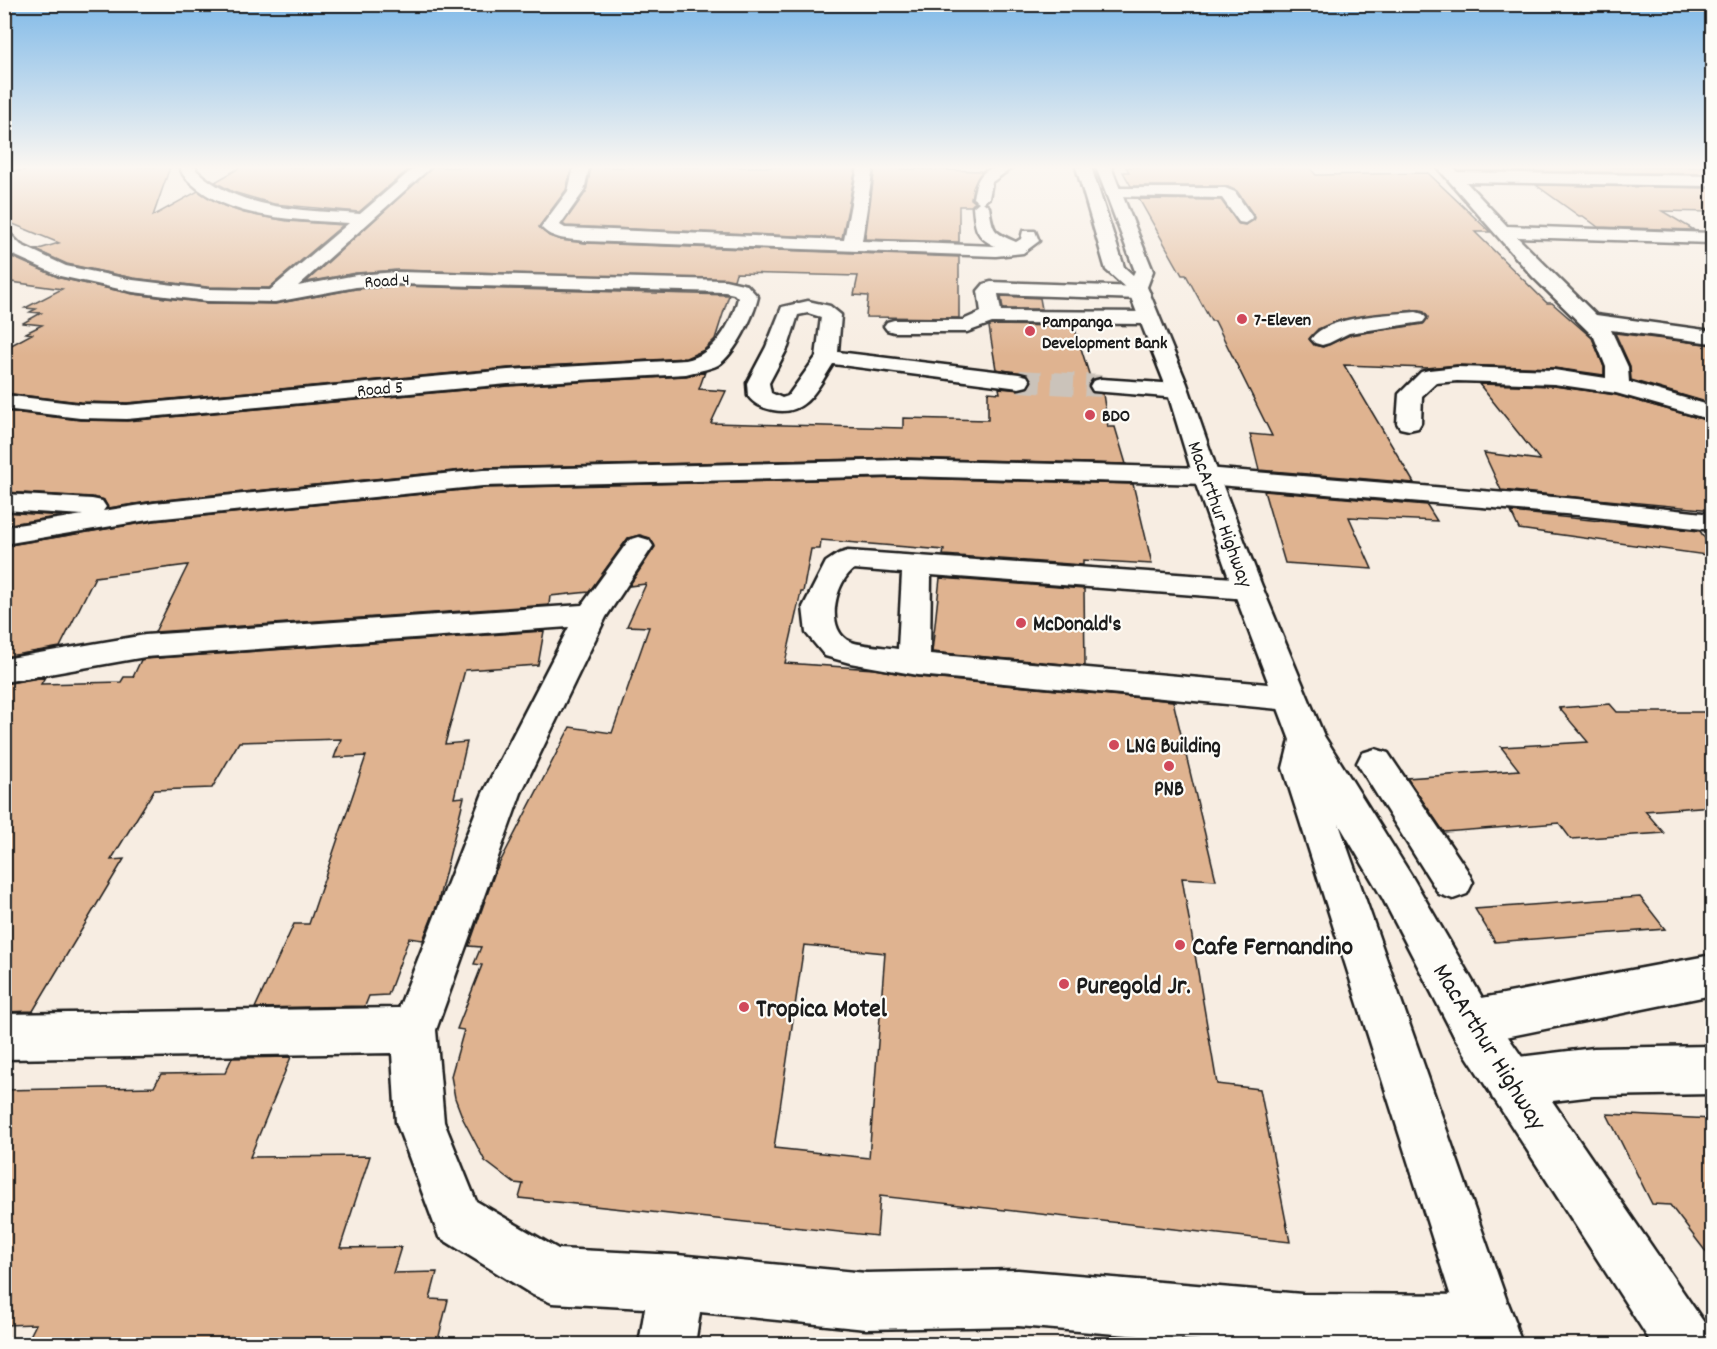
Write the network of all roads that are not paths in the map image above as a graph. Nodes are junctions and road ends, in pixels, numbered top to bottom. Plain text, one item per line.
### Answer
1 (351, 230) edge
2 (555, 230) edge
3 (855, 230) edge
4 (984, 230) edge
5 (1103, 230) edge
6 (1128, 230) edge
7 (1503, 231) joint
8 (4, 238) edge
9 (1705, 238) edge
10 (852, 245) junction
11 (1713, 248) edge
12 (1138, 290) junction
13 (275, 296) junction
14 (992, 317) junction
15 (1149, 318) junction
16 (1416, 318) dead end
17 (1591, 321) junction
18 (736, 324) joint
19 (894, 326) dead end
20 (1713, 337) edge
21 (1322, 339) dead end
22 (827, 357) dead end
23 (1019, 381) tunnel mouth
24 (1101, 386) tunnel mouth
25 (1618, 386) junction
26 (1178, 391) junction
27 (4, 402) edge
28 (1713, 413) edge
29 (1409, 423) dead end
30 (1206, 476) junction
31 (4, 502) edge
32 (154, 511) junction
33 (1713, 522) edge
34 (4, 536) edge
35 (639, 546) dead end
36 (917, 565) junction
37 (1248, 589) junction
38 (591, 615) junction
39 (918, 664) junction
40 (4, 671) edge
41 (1290, 698) junction
42 (1308, 740) junction
43 (1375, 763) dead end
44 (1453, 882) dead end
45 (1713, 975) edge
46 (1471, 1022) junction
47 (412, 1030) junction
48 (4, 1036) edge
49 (1713, 1070) edge
50 (1510, 1082) junction
51 (677, 1282) junction
52 (1491, 1334) edge
53 (667, 1344) edge
54 (1684, 1344) edge

1 - 13 main road
2 - 10 main road
3 - 10 main road
4 - 10 main road
5 - 12 main road
6 - 12 main road, MacArthur Highway
7 - 9 main road
7 - 17 main road
8 - 13 main road, Road 4
9 - 11 main road
12 - 14 main road
12 - 15 main road, MacArthur Highway
13 - 18 main road, Road 4
14 - 15 main road
14 - 19 main road
15 - 26 main road, MacArthur Highway
16 - 21 main road
17 - 20 main road
17 - 25 main road
18 - 27 main road, Road 5
22 - 23 main road
24 - 26 main road
25 - 28 main road
25 - 29 main road
26 - 30 main road, MacArthur Highway
30 - 32 main road
30 - 33 main road
30 - 37 main road, MacArthur Highway
31 - 32 main road
32 - 34 main road
35 - 38 main road
36 - 37 main road
36 - 39 main road
36 - 39 main road
37 - 41 main road, MacArthur Highway
38 - 40 main road
38 - 47 main road
39 - 41 main road
41 - 42 main road, MacArthur Highway
42 - 46 main road, MacArthur Highway
42 - 52 main road
43 - 44 main road
45 - 46 main road
46 - 50 main road, MacArthur Highway
47 - 48 main road
47 - 51 main road
49 - 50 main road
50 - 54 main road, MacArthur Highway
51 - 52 main road
51 - 53 main road

